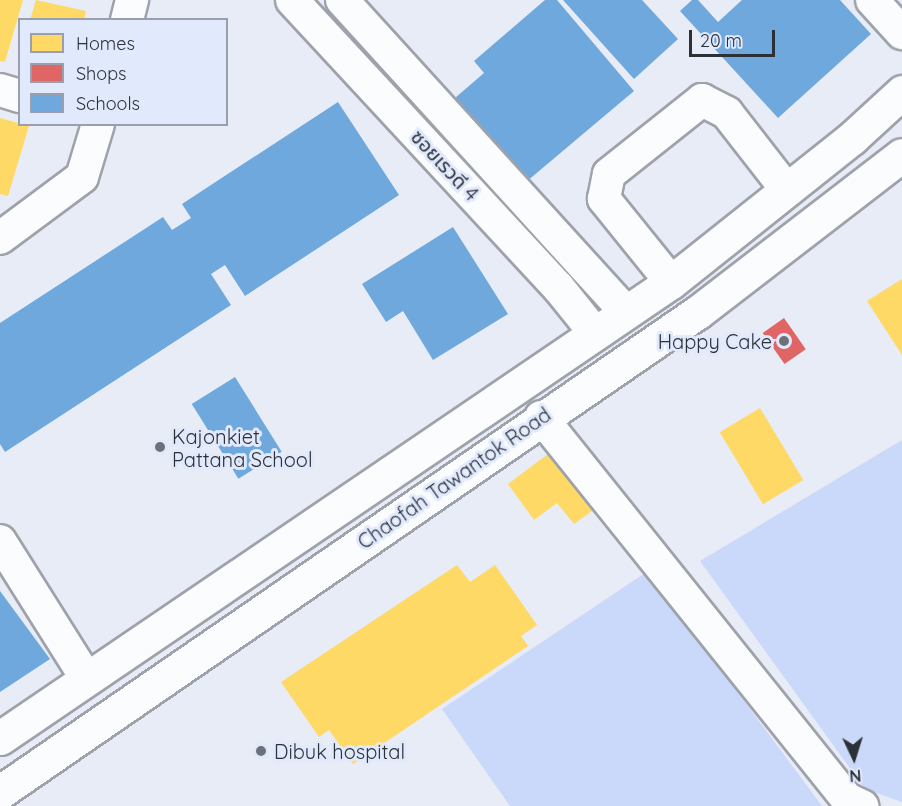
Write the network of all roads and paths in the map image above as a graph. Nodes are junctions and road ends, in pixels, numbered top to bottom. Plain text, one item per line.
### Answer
1 (132, 0) edge
2 (292, 0) edge
3 (342, 0) edge
4 (872, 0) edge
5 (128, 18) edge
6 (902, 33) edge
7 (0, 90) edge
8 (902, 92) edge
9 (18, 95) edge
10 (97, 126) edge
11 (902, 154) edge
12 (787, 190) junction
13 (0, 238) edge
14 (671, 282) junction
15 (625, 311) junction
16 (595, 333) junction
17 (540, 417) junction
18 (0, 541) edge
19 (87, 679) junction
20 (0, 738) edge
21 (0, 792) edge
22 (862, 806) edge

1 - 5 street
2 - 16 street, ซอยเรวดี 4
3 - 15 street, ซอยเรวดี 4
4 - 6 street
7 - 9 street
8 - 12 main road
10 - 13 street
11 - 17 main road, Chaofah Tawantok Road
12 - 14 main road
12 - 14 street
14 - 15 main road
15 - 16 main road
16 - 19 main road
17 - 21 main road, Chaofah Tawantok Road
17 - 22 street
18 - 19 street
19 - 20 main road

